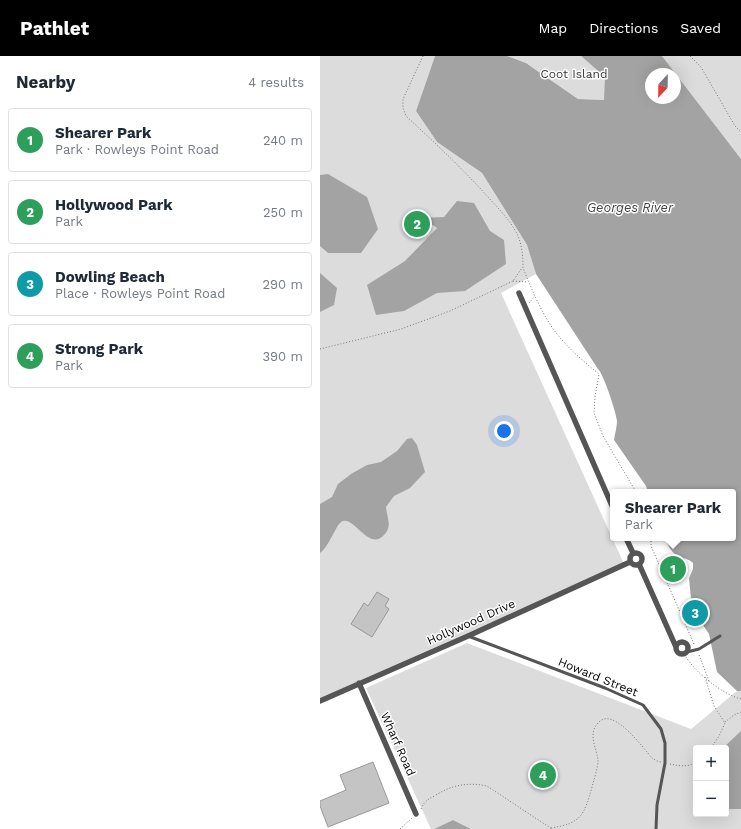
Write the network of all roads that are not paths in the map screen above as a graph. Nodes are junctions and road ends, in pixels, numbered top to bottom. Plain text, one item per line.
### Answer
1 (519, 293) dead end
2 (610, 501) edge
3 (627, 541) edge
4 (633, 553) junction
5 (630, 562) junction
6 (639, 564) junction
7 (468, 636) junction
8 (720, 636) dead end
9 (676, 647) junction
10 (686, 653) junction
11 (359, 684) junction
12 (320, 701) edge
13 (416, 814) dead end
14 (656, 829) edge

1 - 2 street
3 - 4 street
4 - 5 street
4 - 6 street
5 - 6 street
5 - 7 street, Hollywood Drive
6 - 9 street
7 - 11 street, Hollywood Drive
7 - 14 lane, Howard Street
8 - 10 lane
9 - 10 street
9 - 10 street
11 - 12 street, Hollywood Drive
11 - 13 street, Wharf Road

